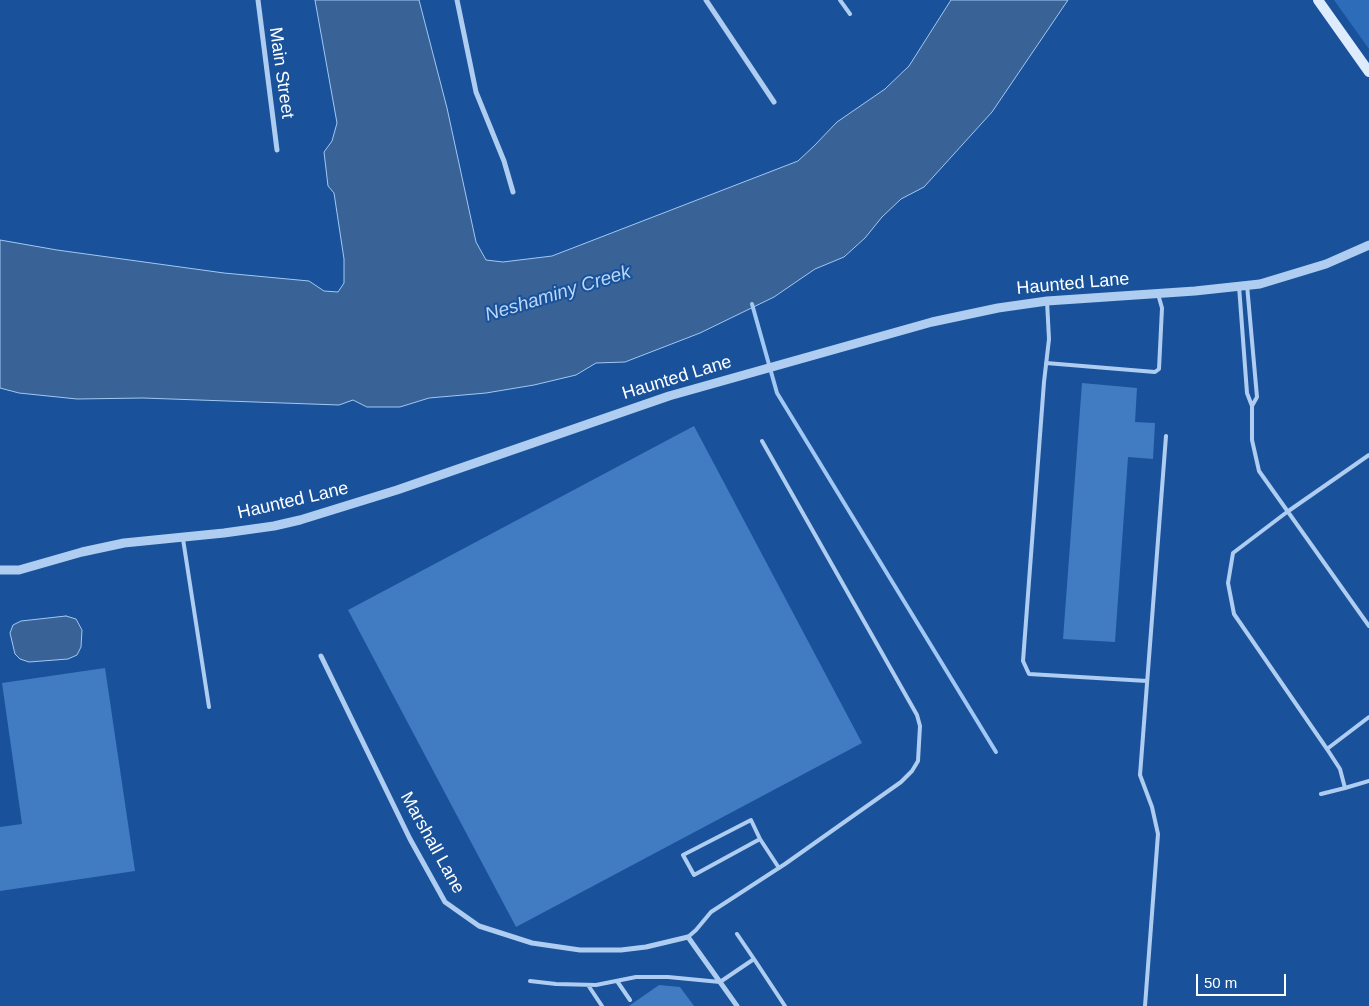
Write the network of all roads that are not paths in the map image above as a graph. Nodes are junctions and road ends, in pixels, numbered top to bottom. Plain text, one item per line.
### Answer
1 (258, 0) edge
2 (457, 0) edge
3 (706, 0) edge
4 (840, 0) edge
5 (1318, 0) edge
6 (850, 14) dead end
7 (1369, 72) edge
8 (774, 102) dead end
9 (277, 150) dead end
10 (513, 192) dead end
11 (1369, 245) edge
12 (1243, 286) junction
13 (1158, 294) junction
14 (1046, 301) junction
15 (1046, 363) junction
16 (1252, 406) junction
17 (1166, 436) dead end
18 (762, 441) dead end
19 (1369, 456) edge
20 (1287, 512) junction
21 (182, 537) junction
22 (0, 570) edge
23 (1369, 626) edge
24 (321, 656) dead end
25 (1147, 681) junction
26 (209, 707) dead end
27 (1369, 717) edge
28 (1327, 749) junction
29 (1369, 781) edge
30 (1345, 788) junction
31 (1321, 794) dead end
32 (760, 839) junction
33 (779, 868) junction
34 (737, 934) dead end
35 (688, 936) junction
36 (754, 959) junction
37 (530, 981) dead end
38 (617, 981) junction
39 (720, 982) junction
40 (588, 985) junction
41 (630, 1000) dead end
42 (602, 1006) edge
43 (737, 1006) edge
44 (785, 1006) edge
45 (1146, 1006) edge

1 - 9 street, Main Street
2 - 10 street
3 - 8 street
4 - 6 lane
5 - 7 main road
11 - 12 street, Haunted Lane
12 - 13 street, Haunted Lane
12 - 16 lane
12 - 16 lane
13 - 14 street, Haunted Lane
13 - 15 lane
14 - 15 lane
14 - 21 street, Haunted Lane
15 - 25 lane
16 - 20 lane
17 - 25 lane
18 - 33 lane
19 - 20 lane
20 - 23 lane
20 - 28 lane
21 - 22 street, Haunted Lane
21 - 26 lane
24 - 35 street, Marshall Lane
25 - 45 lane
27 - 28 lane
28 - 30 lane
29 - 30 lane
30 - 31 lane
32 - 32 lane
32 - 33 lane
33 - 35 lane
34 - 36 lane
35 - 39 street
36 - 39 lane
36 - 44 lane
37 - 40 lane
38 - 39 lane
38 - 40 lane
38 - 41 lane
39 - 43 street
40 - 42 lane

